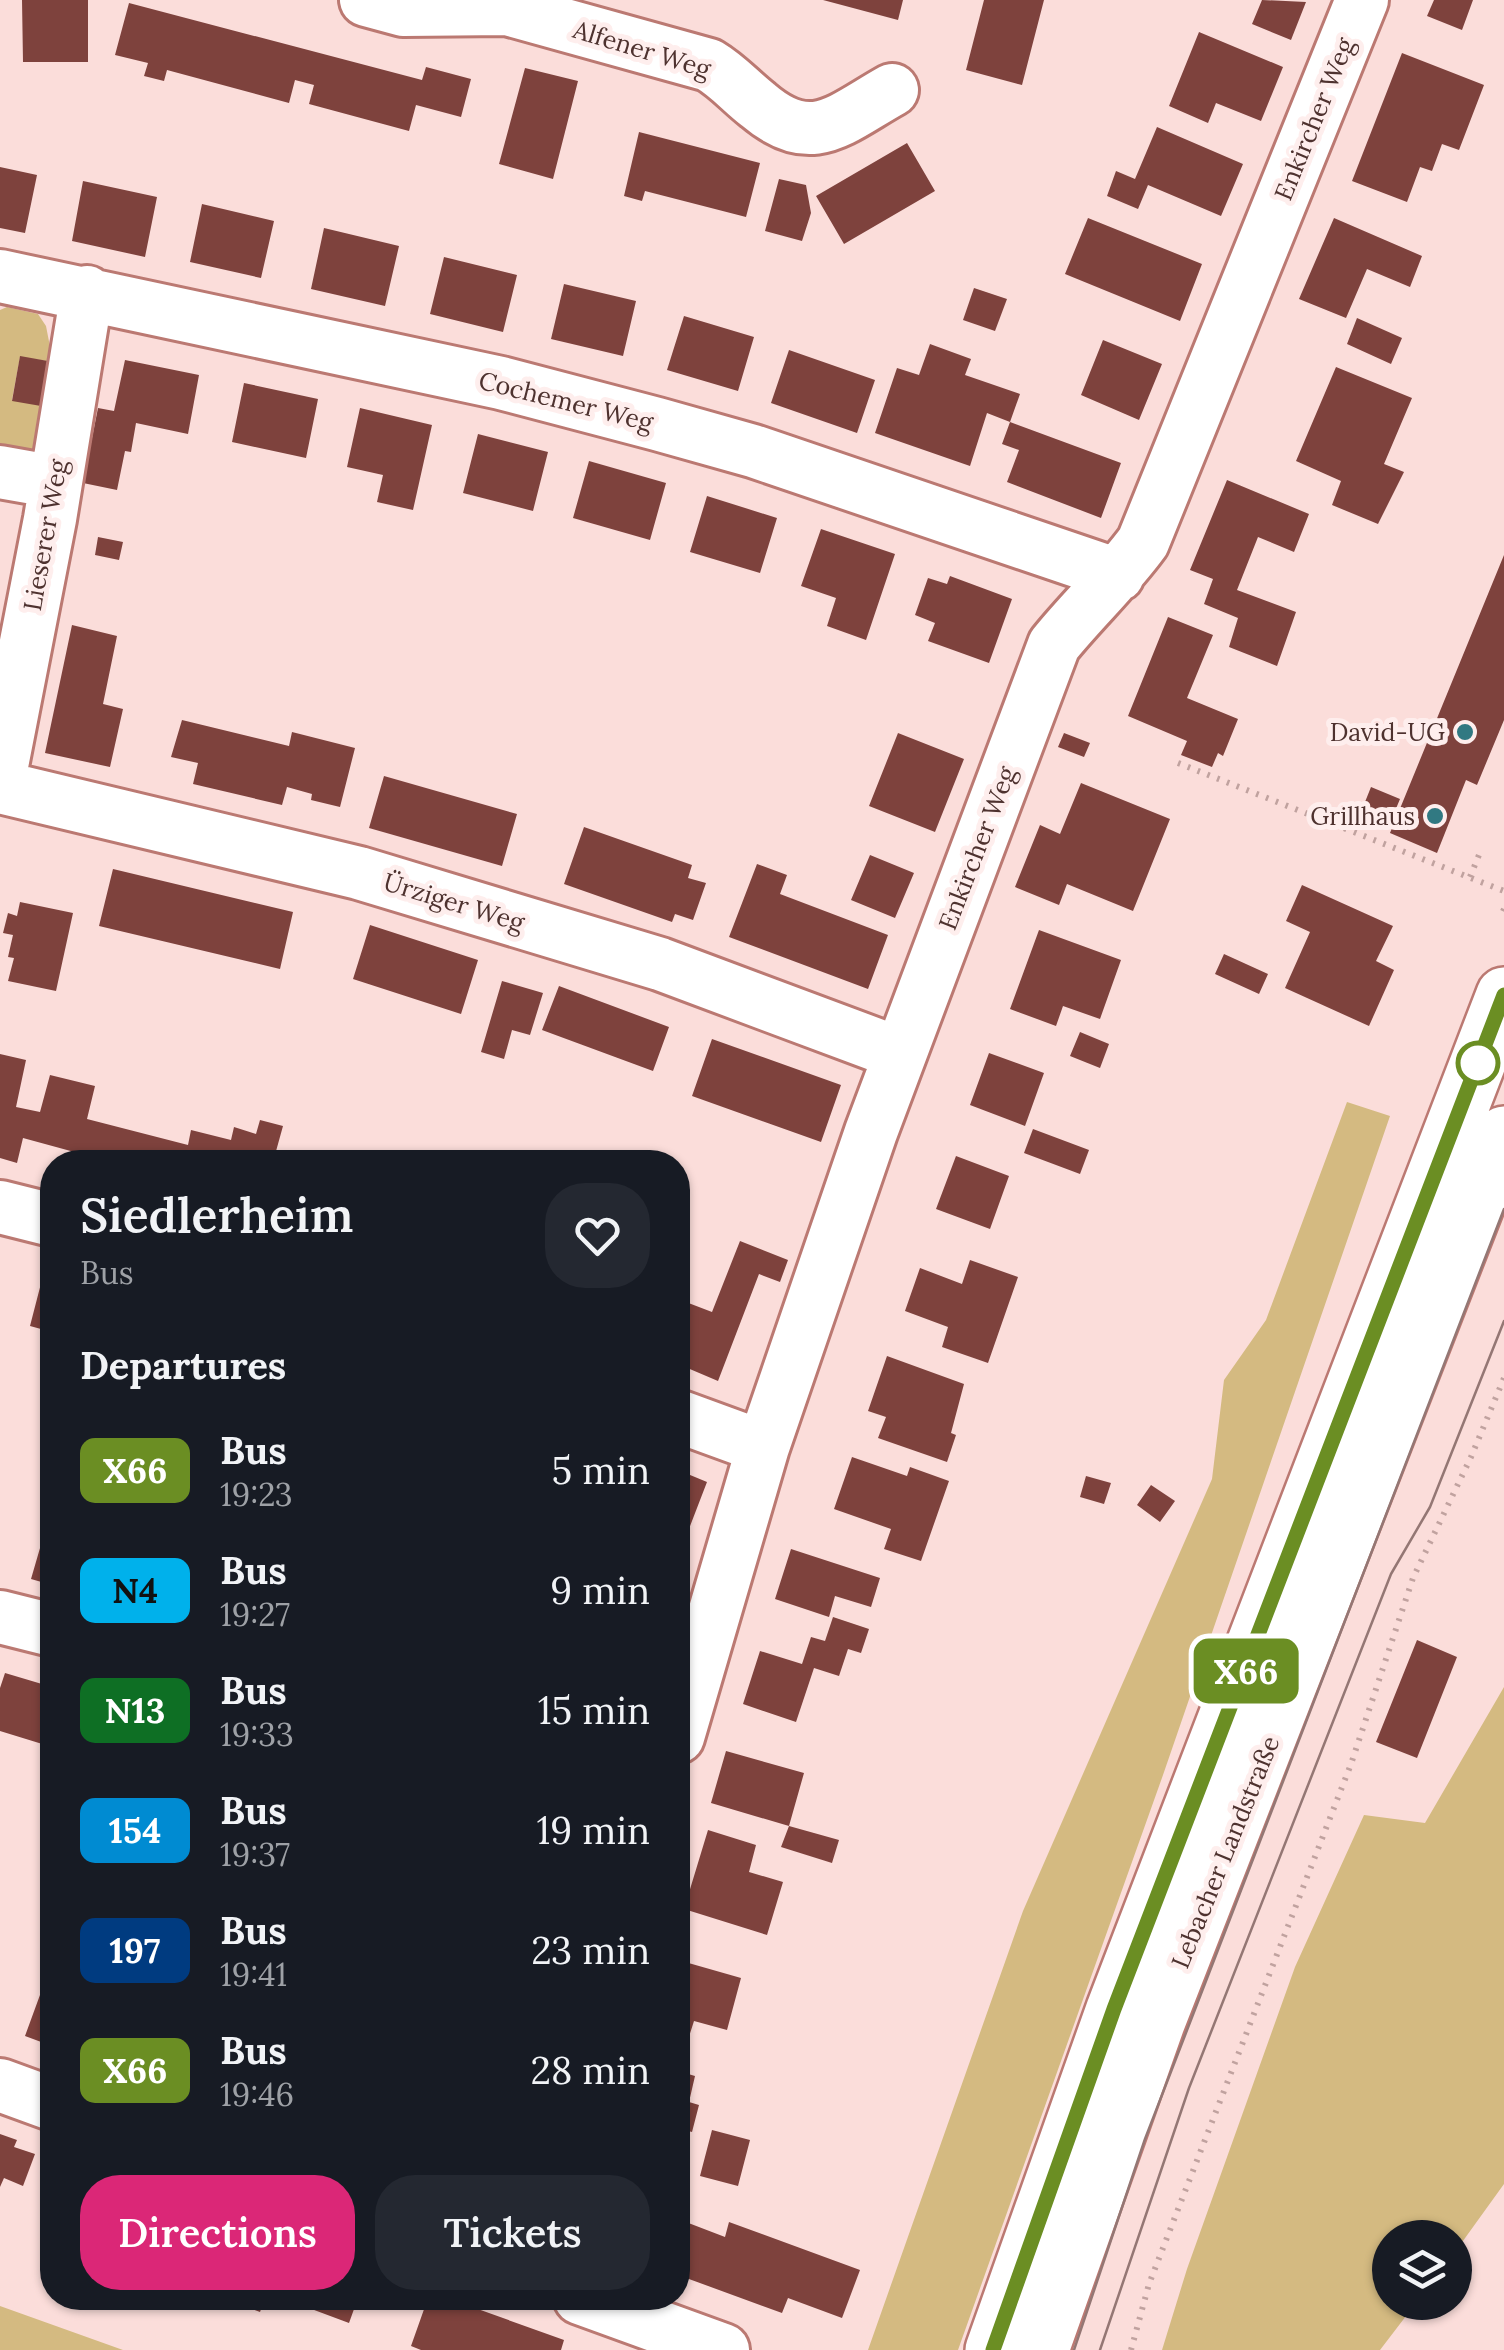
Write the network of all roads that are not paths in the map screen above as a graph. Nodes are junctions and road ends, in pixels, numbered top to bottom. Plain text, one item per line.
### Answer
1 (366, 0) edge
2 (1362, 0) edge
3 (892, 90) dead end
4 (0, 276) edge
5 (87, 292) junction
6 (0, 472) edge
7 (56, 482) junction
8 (1118, 574) junction
9 (0, 776) edge
10 (0, 787) edge
11 (1504, 995) edge
12 (898, 1053) junction
13 (1504, 1134) edge
14 (0, 1207) edge
15 (40, 1217) edge
16 (690, 1420) edge
17 (763, 1447) junction
18 (0, 1617) edge
19 (40, 1627) edge
20 (690, 1696) edge
21 (0, 2085) edge
22 (40, 2100) edge
23 (613, 2310) edge
24 (723, 2350) edge
25 (993, 2350) edge
26 (1042, 2350) edge

1 - 3 street, Alfener Weg
2 - 8 street, Enkircher Weg
4 - 5 street, Cochemer Weg
5 - 7 street, Lieserer Weg
5 - 8 street, Cochemer Weg
6 - 7 street
7 - 9 street, Lieserer Weg
8 - 12 street, Enkircher Weg
10 - 12 street, Ürziger Weg
11 - 25 highway, Lebacher Landstraße
12 - 17 street, Enkircher Weg
13 - 26 highway, Lebacher Landstraße
14 - 15 street
16 - 17 street
17 - 20 street, Enkircher Weg
18 - 19 street
21 - 22 street
23 - 24 street

